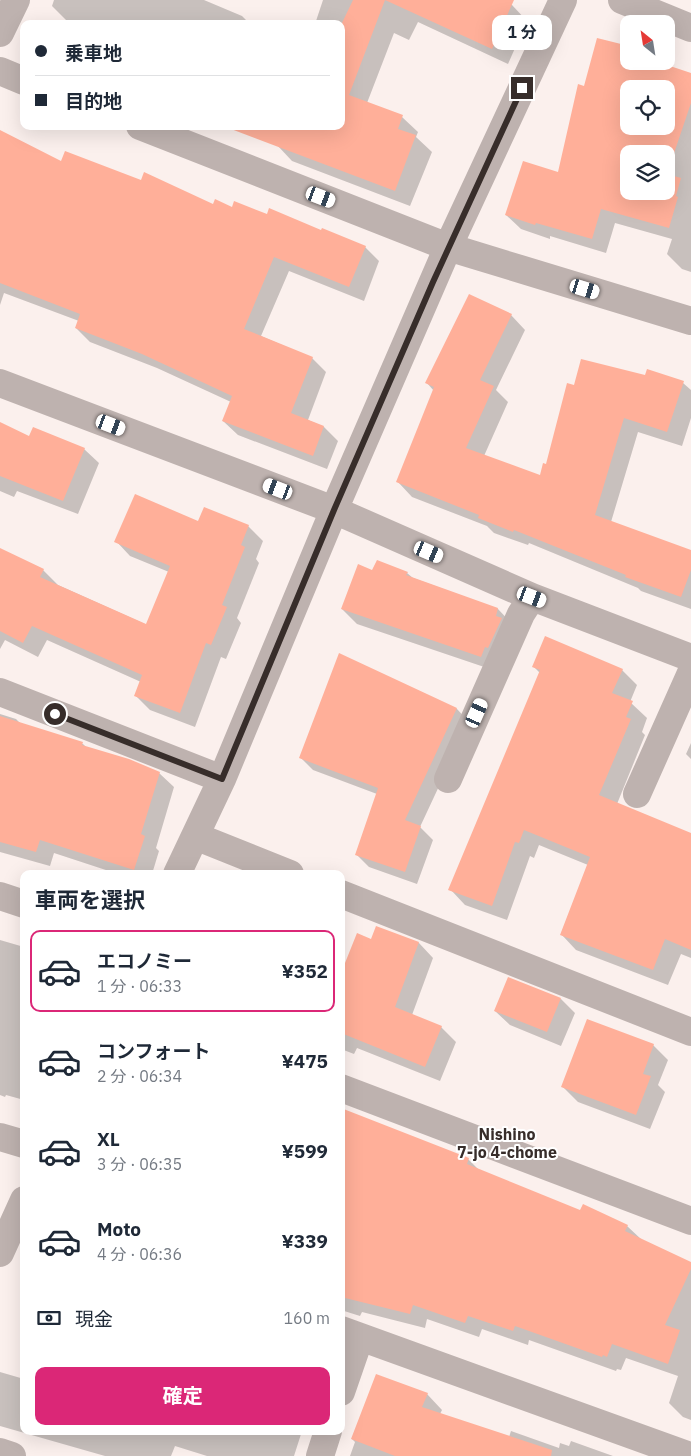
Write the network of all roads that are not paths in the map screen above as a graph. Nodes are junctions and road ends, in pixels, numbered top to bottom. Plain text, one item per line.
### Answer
1 (16, 0) edge
2 (563, 0) edge
3 (622, 0) edge
4 (691, 28) edge
5 (0, 33) edge
6 (0, 71) edge
7 (20, 79) edge
8 (150, 130) edge
9 (448, 247) junction
10 (691, 321) edge
11 (0, 383) edge
12 (334, 510) junction
13 (532, 597) junction
14 (691, 658) edge
15 (691, 673) edge
16 (0, 692) edge
17 (222, 779) junction
18 (448, 779) dead end
19 (637, 794) dead end
20 (195, 836) junction
21 (179, 870) edge
22 (280, 870) edge
23 (0, 896) edge
24 (345, 896) edge
25 (20, 903) edge
26 (691, 1032) edge
27 (345, 1090) edge
28 (0, 1137) edge
29 (20, 1143) edge
30 (20, 1214) edge
31 (691, 1221) edge
32 (0, 1252) edge
33 (351, 1333) edge
34 (345, 1368) edge
35 (327, 1435) edge
36 (0, 1452) edge
37 (12, 1456) edge
38 (320, 1456) edge
39 (690, 1456) edge

1 - 5 street
2 - 9 street
3 - 4 street
6 - 7 street
8 - 9 street
9 - 10 street
9 - 12 street
11 - 12 street
12 - 13 street
12 - 17 street
13 - 14 street
13 - 18 street
15 - 19 street
16 - 17 street
17 - 20 street
20 - 21 street
20 - 22 street
23 - 25 street
24 - 26 street
27 - 31 street
28 - 29 street
30 - 32 street
33 - 34 street
33 - 39 street
35 - 38 street
36 - 37 street

